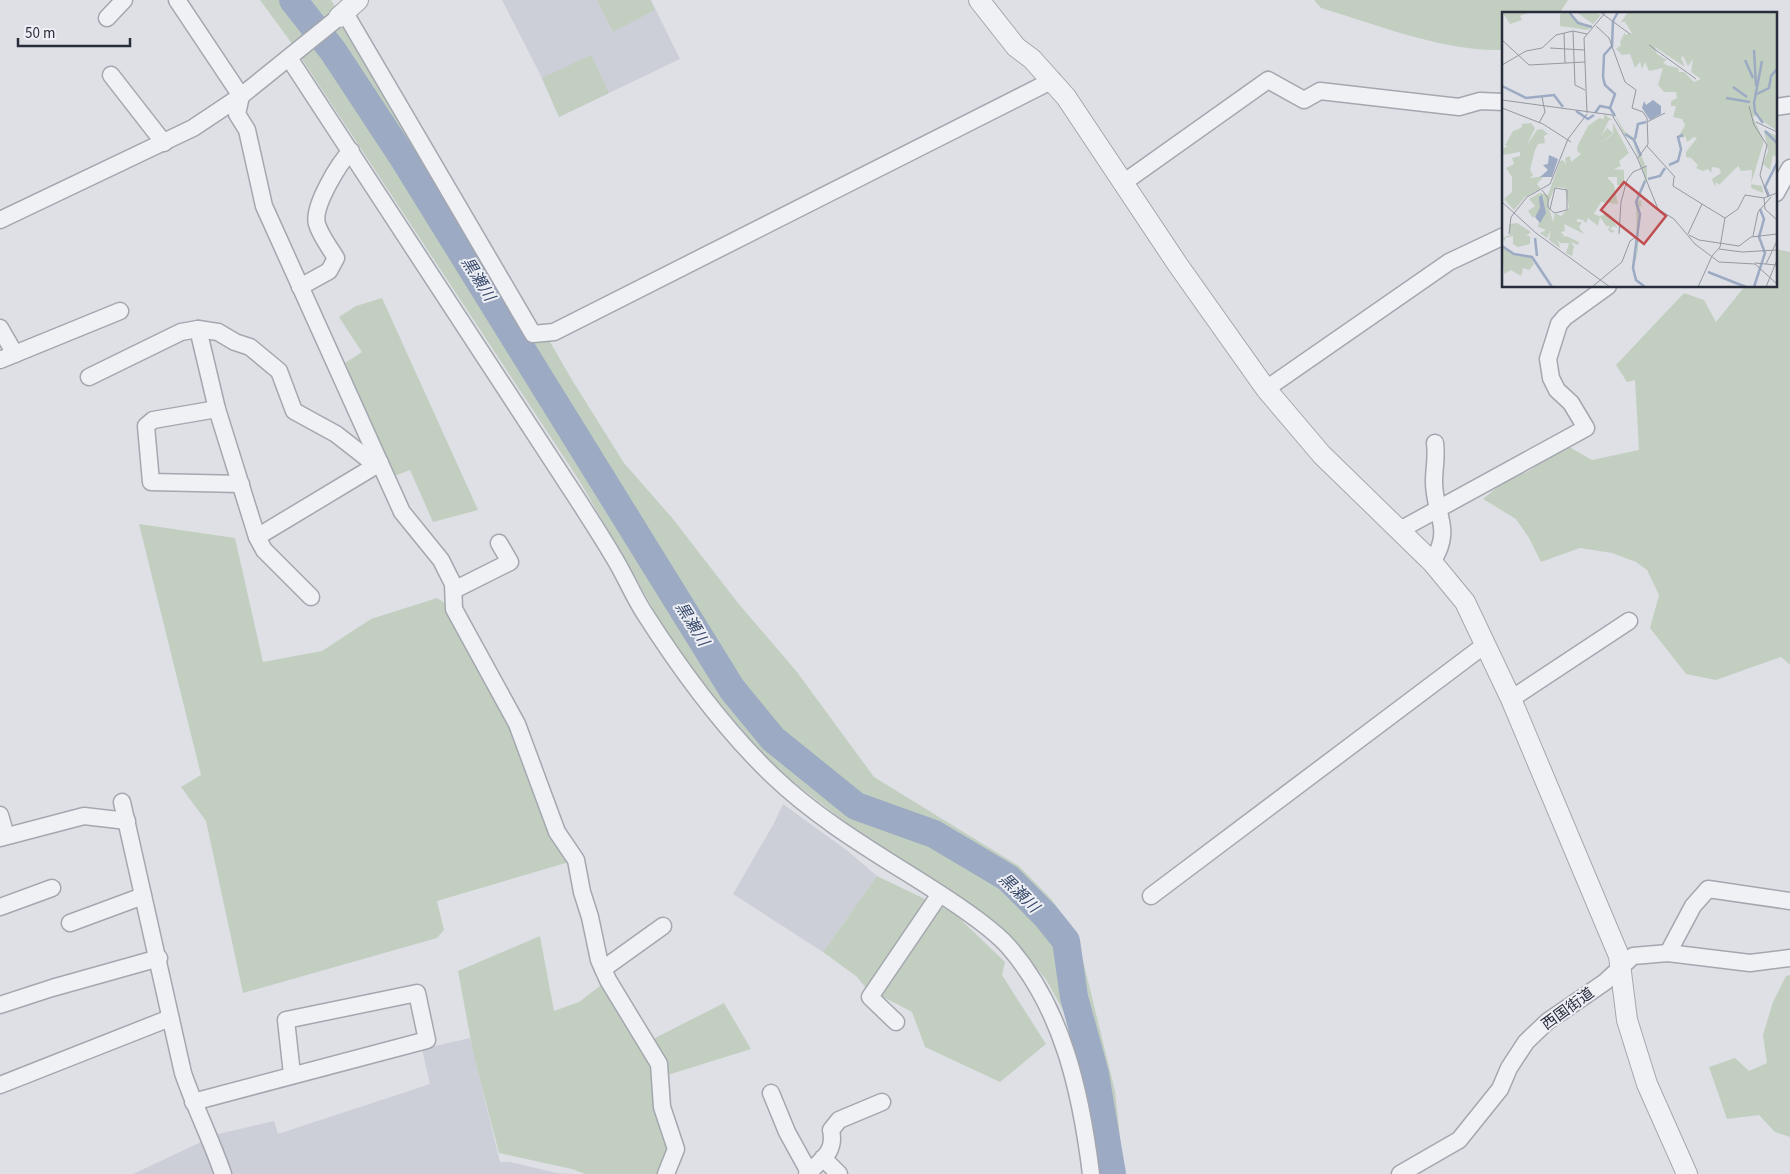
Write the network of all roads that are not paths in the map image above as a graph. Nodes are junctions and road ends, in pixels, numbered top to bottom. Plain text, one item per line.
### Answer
1 (124, 0) edge
2 (177, 0) edge
3 (979, 0) edge
4 (348, 10) edge
5 (107, 18) dead end
6 (292, 56) junction
7 (111, 75) dead end
8 (1054, 80) junction
9 (241, 96) junction
10 (1502, 102) edge
11 (164, 143) junction
12 (351, 151) junction
13 (1790, 168) edge
14 (1123, 183) junction
15 (1778, 189) edge
16 (0, 220) edge
17 (1502, 237) edge
18 (300, 288) junction
19 (1605, 288) edge
20 (120, 311) dead end
21 (0, 328) edge
22 (198, 329) junction
23 (8, 357) edge
24 (89, 377) dead end
25 (1266, 389) junction
26 (217, 409) junction
27 (1436, 442) dead end
28 (380, 463) junction
29 (241, 484) junction
30 (1440, 508) junction
31 (1398, 531) junction
32 (257, 537) junction
33 (499, 543) dead end
34 (1432, 562) junction
35 (454, 590) junction
36 (312, 597) dead end
37 (1629, 621) dead end
38 (1486, 644) junction
39 (1511, 699) junction
40 (122, 802) dead end
41 (0, 815) edge
42 (127, 821) junction
43 (3, 837) edge
44 (52, 888) dead end
45 (940, 894) junction
46 (143, 896) junction
47 (1151, 896) dead end
48 (1790, 901) edge
49 (0, 907) edge
50 (70, 923) dead end
51 (663, 926) dead end
52 (1668, 953) junction
53 (159, 958) junction
54 (1790, 958) edge
55 (1621, 967) junction
56 (604, 969) junction
57 (0, 1005) edge
58 (170, 1018) junction
59 (896, 1022) dead end
60 (292, 1074) junction
61 (0, 1085) edge
62 (771, 1093) dead end
63 (193, 1102) junction
64 (882, 1102) dead end
65 (823, 1158) junction
66 (808, 1173) edge
67 (223, 1174) edge
68 (666, 1174) edge
69 (839, 1174) edge
70 (1090, 1174) edge
71 (1400, 1174) edge
72 (1687, 1174) edge

1 - 5 street
2 - 9 street
3 - 8 street
4 - 6 street
4 - 8 street
6 - 9 street
6 - 12 street
7 - 11 street
8 - 14 street
9 - 11 street
9 - 18 street
10 - 14 street
11 - 16 street
12 - 18 street
12 - 45 street
13 - 15 street
14 - 25 street
17 - 25 street
18 - 28 street
19 - 30 street
20 - 23 street
21 - 23 street
22 - 24 street
22 - 26 street
22 - 28 street
25 - 31 street
26 - 29 street
26 - 29 street
27 - 30 street
28 - 32 street
28 - 35 street
29 - 32 street
30 - 31 street
30 - 34 street
31 - 34 street
32 - 36 street
33 - 35 street
34 - 38 street
35 - 56 street
37 - 39 street
38 - 39 street
38 - 47 street
39 - 55 street
40 - 42 street
41 - 43 street
42 - 43 street
42 - 46 street
44 - 49 street
45 - 59 street
45 - 70 street
46 - 50 street
46 - 53 street
48 - 52 street
51 - 56 street
52 - 54 street, 西国街道
52 - 55 street, 西国街道
53 - 57 street
53 - 58 street
55 - 71 street, 西国街道
55 - 72 street
56 - 68 street
58 - 61 street
58 - 63 street
60 - 60 street
60 - 63 street
62 - 66 street
63 - 67 street
64 - 65 street
65 - 66 street
65 - 69 street

